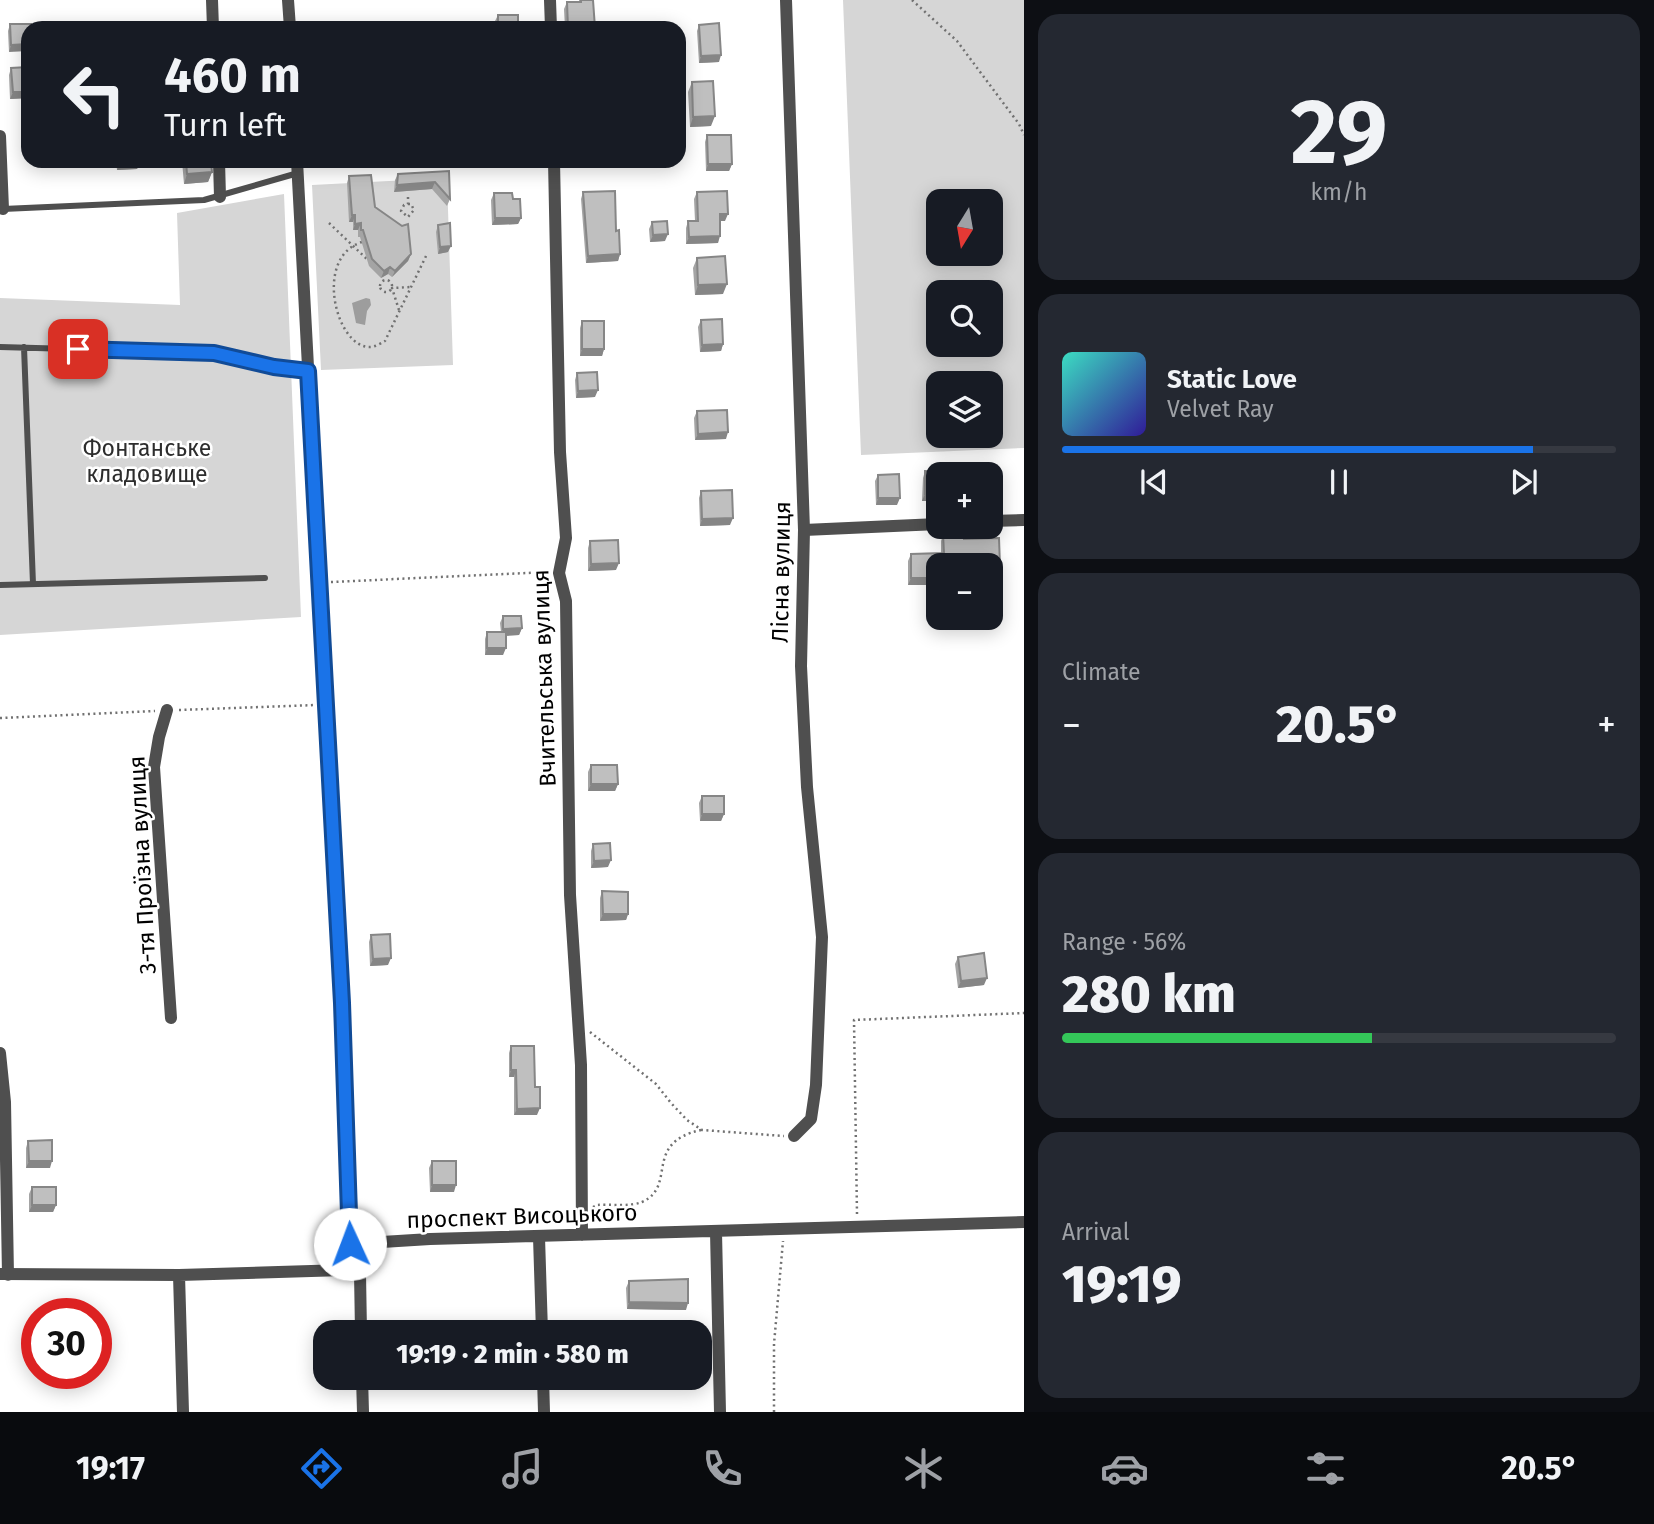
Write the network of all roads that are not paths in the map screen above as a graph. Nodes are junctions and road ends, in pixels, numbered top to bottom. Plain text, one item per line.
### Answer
1 (212, 0) edge
2 (288, 0) edge
3 (551, 0) edge
4 (786, 0) edge
5 (213, 21) edge
6 (290, 21) edge
7 (551, 21) edge
8 (0, 136) edge
9 (219, 168) edge
10 (294, 168) edge
11 (297, 168) edge
12 (554, 168) edge
13 (220, 197) junction
14 (3, 209) joint
15 (0, 347) edge
16 (24, 347) junction
17 (308, 371) junction
18 (1024, 520) edge
19 (1003, 521) edge
20 (926, 525) edge
21 (804, 530) junction
22 (265, 578) dead end
23 (33, 584) junction
24 (0, 585) edge
25 (167, 710) dead end
26 (171, 1018) dead end
27 (0, 1053) edge
28 (794, 1136) road end
29 (1024, 1222) edge
30 (716, 1232) junction
31 (582, 1236) junction
32 (539, 1237) junction
33 (350, 1244) junction
34 (4, 1274) edge
35 (178, 1275) junction
36 (361, 1320) edge
37 (542, 1320) edge
38 (362, 1390) edge
39 (543, 1390) edge
40 (183, 1412) edge
41 (363, 1412) edge
42 (544, 1412) edge
43 (720, 1412) edge

1 - 5 street
2 - 6 street
3 - 7 street
4 - 21 street, Лісна вулиця
8 - 14 street
9 - 13 street
10 - 13 lane
11 - 17 street
12 - 31 street, Вчительська вулиця
13 - 14 lane
15 - 16 lane
16 - 17 lane
16 - 23 lane
17 - 33 street
18 - 19 street
20 - 21 street
21 - 28 street, Лісна вулиця
22 - 23 lane
23 - 24 lane
25 - 26 street, 3-тя Проїзна вулиця
27 - 34 street
29 - 30 street, проспект Висоцького
30 - 31 street, проспект Висоцького
30 - 43 street
31 - 32 street, проспект Висоцького
32 - 33 street, проспект Висоцького
32 - 37 street
33 - 35 street
33 - 36 street
34 - 35 street
35 - 40 street
38 - 41 street
39 - 42 street

